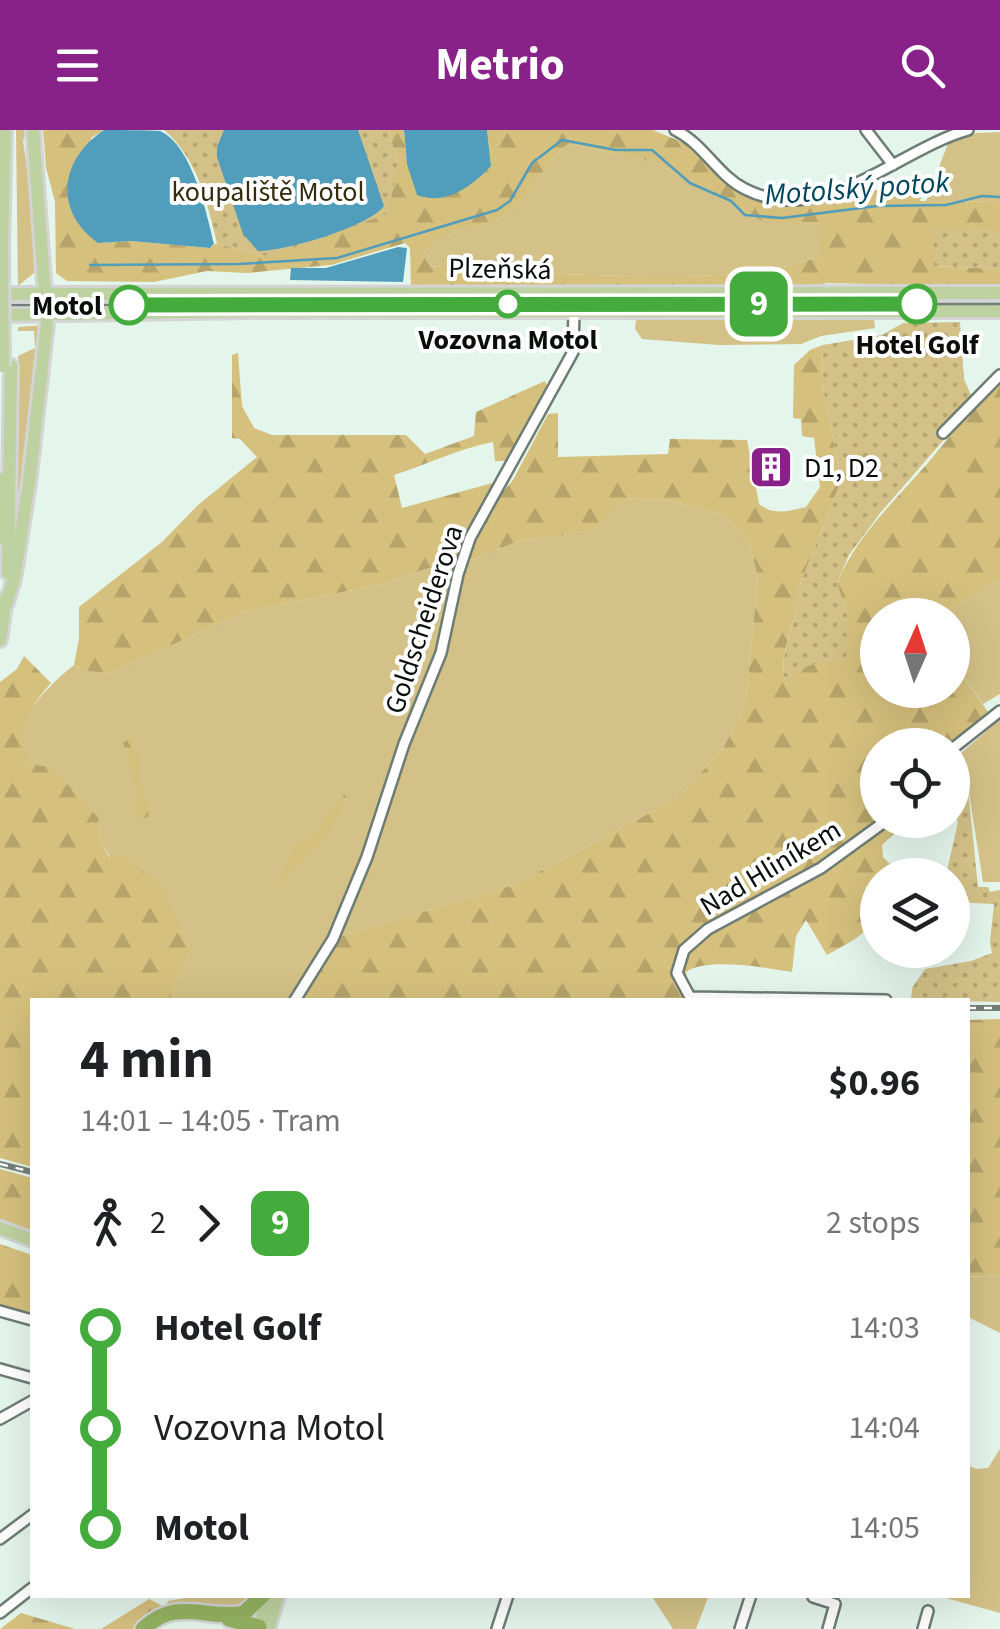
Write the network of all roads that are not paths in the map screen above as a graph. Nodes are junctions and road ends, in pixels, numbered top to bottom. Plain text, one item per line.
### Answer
1 (8, 130) edge
2 (33, 130) edge
3 (675, 130) edge
4 (866, 130) edge
5 (968, 130) edge
6 (893, 165) junction
7 (4, 236) edge
8 (44, 257) junction
9 (1000, 293) edge
10 (7, 294) edge
11 (46, 294) junction
12 (74, 294) junction
13 (574, 311) junction
14 (1000, 311) edge
15 (47, 314) junction
16 (78, 314) junction
17 (0, 315) edge
18 (44, 365) junction
19 (7, 366) junction
20 (1000, 376) edge
21 (943, 433) dead end
22 (1, 503) edge
23 (0, 537) edge
24 (6, 605) junction
25 (0, 640) edge
26 (1000, 711) edge
27 (970, 735) edge
28 (862, 838) edge
29 (297, 998) edge
30 (788, 998) edge
31 (0, 1228) edge
32 (0, 1236) edge
33 (30, 1239) edge
34 (30, 1247) edge
35 (0, 1311) edge
36 (30, 1319) edge
37 (0, 1369) edge
38 (30, 1377) edge
39 (30, 1402) edge
40 (0, 1418) edge
41 (30, 1516) edge
42 (0, 1539) edge
43 (30, 1590) edge
44 (262, 1598) edge
45 (265, 1598) edge
46 (277, 1598) edge
47 (507, 1598) edge
48 (750, 1598) edge
49 (816, 1598) edge
50 (198, 1610) junction
51 (0, 1612) edge
52 (928, 1612) dead end
53 (263, 1628) edge
54 (143, 1629) edge
55 (497, 1629) edge
56 (740, 1629) edge
57 (828, 1629) edge
58 (923, 1629) edge

1 - 7 main road
2 - 8 main road
3 - 6 street
4 - 6 street
5 - 6 street
7 - 19 main road, bridge
8 - 10 main road
8 - 11 main road
8 - 12 main road
9 - 12 main road, Plzeňská
10 - 11 main road, Plzeňská
11 - 12 main road, Plzeňská
11 - 15 main road
13 - 14 main road, Plzeňská
13 - 16 main road, Plzeňská
13 - 29 street, Goldscheiderova
15 - 16 main road, Plzeňská
15 - 17 main road, Plzeňská
15 - 18 main road
16 - 18 main road
18 - 24 main road
19 - 22 main road
19 - 24 main road
20 - 21 street
22 - 23 main road
24 - 25 main road
26 - 27 street
28 - 30 street, Nad Hliníkem
31 - 33 main road
32 - 34 main road
35 - 36 street
37 - 38 street
39 - 40 street
41 - 42 street
43 - 51 street
44 - 50 highway
45 - 53 main road
46 - 53 main road
47 - 55 street
48 - 56 street
49 - 57 street
50 - 53 highway
50 - 54 highway
52 - 58 street

